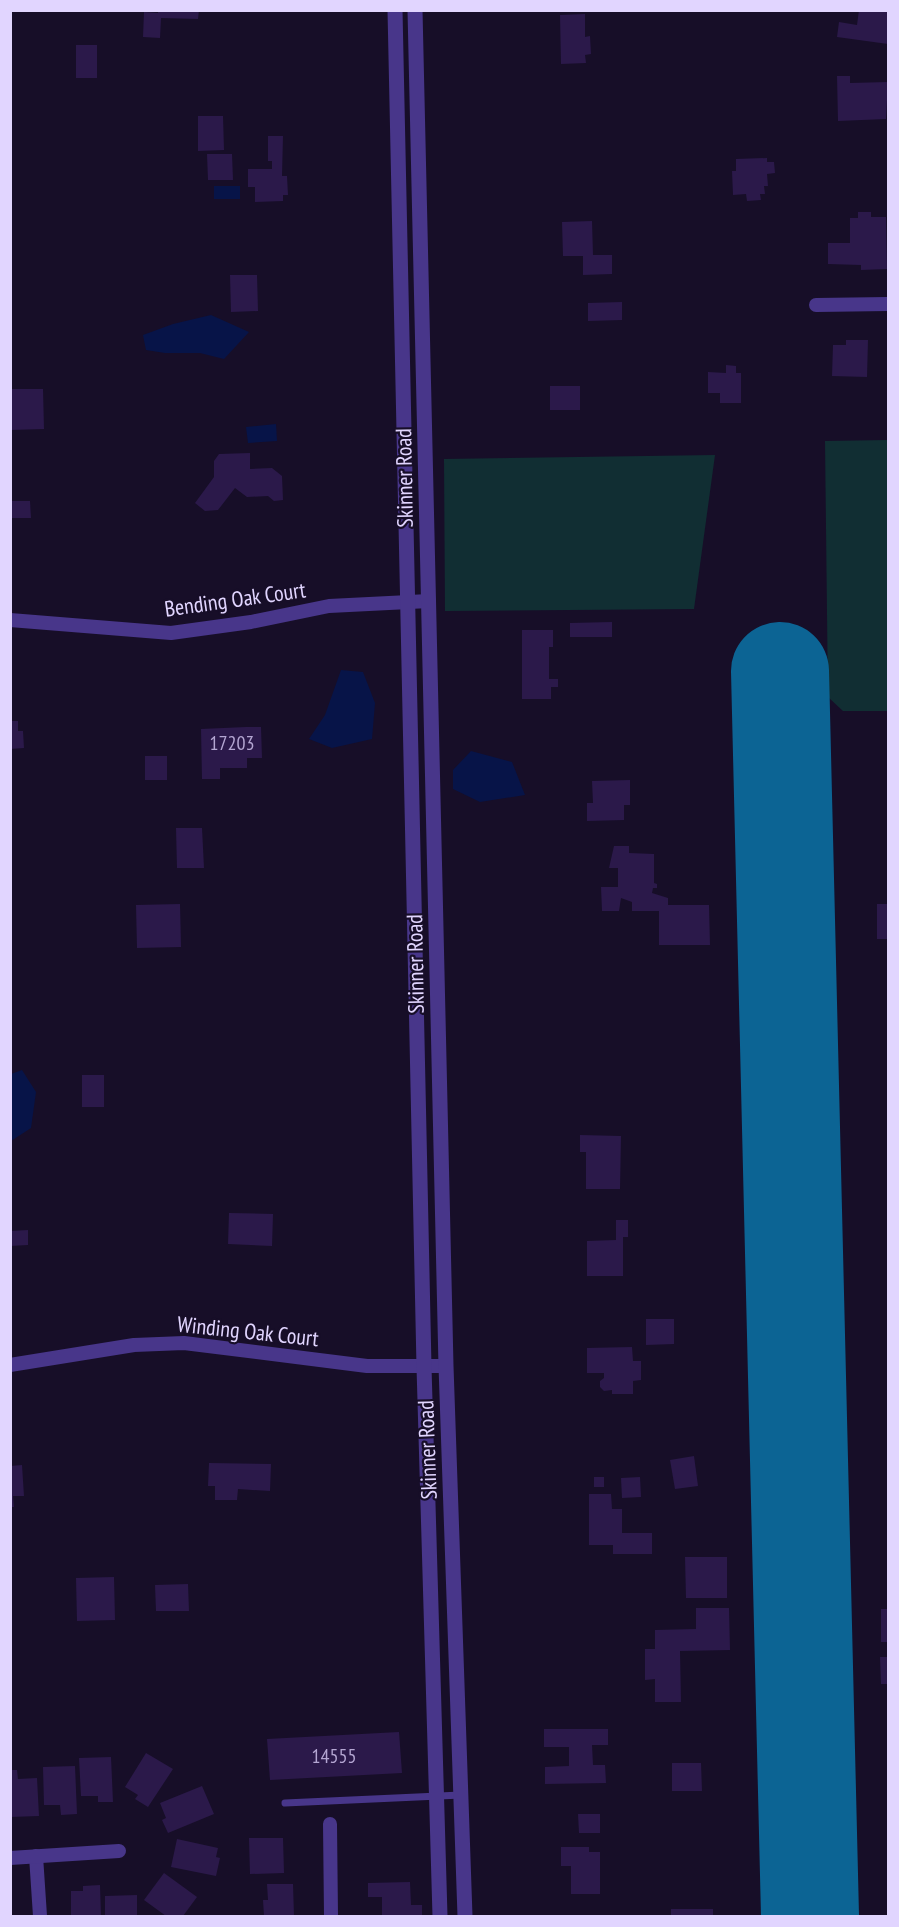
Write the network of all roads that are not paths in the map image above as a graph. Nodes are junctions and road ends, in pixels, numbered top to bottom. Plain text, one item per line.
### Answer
1 (395, 10) edge
2 (415, 10) edge
3 (418, 148) junction
4 (398, 149) junction
5 (888, 304) edge
6 (816, 305) dead end
7 (408, 601) junction
8 (429, 601) junction
9 (10, 620) edge
10 (10, 1365) edge
11 (446, 1366) junction
12 (424, 1367) junction
13 (461, 1795) junction
14 (436, 1796) junction
15 (285, 1803) dead end
16 (330, 1824) dead end
17 (119, 1851) dead end
18 (36, 1856) junction
19 (10, 1858) edge
20 (40, 1917) edge
21 (331, 1917) edge
22 (440, 1917) edge
23 (465, 1917) edge

1 - 4 street, Skinner Road
2 - 3 street, Skinner Road
3 - 4 street
3 - 8 street, Skinner Road
4 - 7 street, Skinner Road
5 - 6 street
7 - 8 street, Bending Oak Court
7 - 9 street, Bending Oak Court
7 - 12 street, Skinner Road
8 - 11 street, Skinner Road
10 - 12 street, Winding Oak Court
11 - 12 street, Winding Oak Court
11 - 13 street, Skinner Road
12 - 14 street, Skinner Road
13 - 14 lane
13 - 23 street, Skinner Road
14 - 15 lane
14 - 22 street, Skinner Road
16 - 21 street
17 - 18 street
18 - 19 street
18 - 20 street

